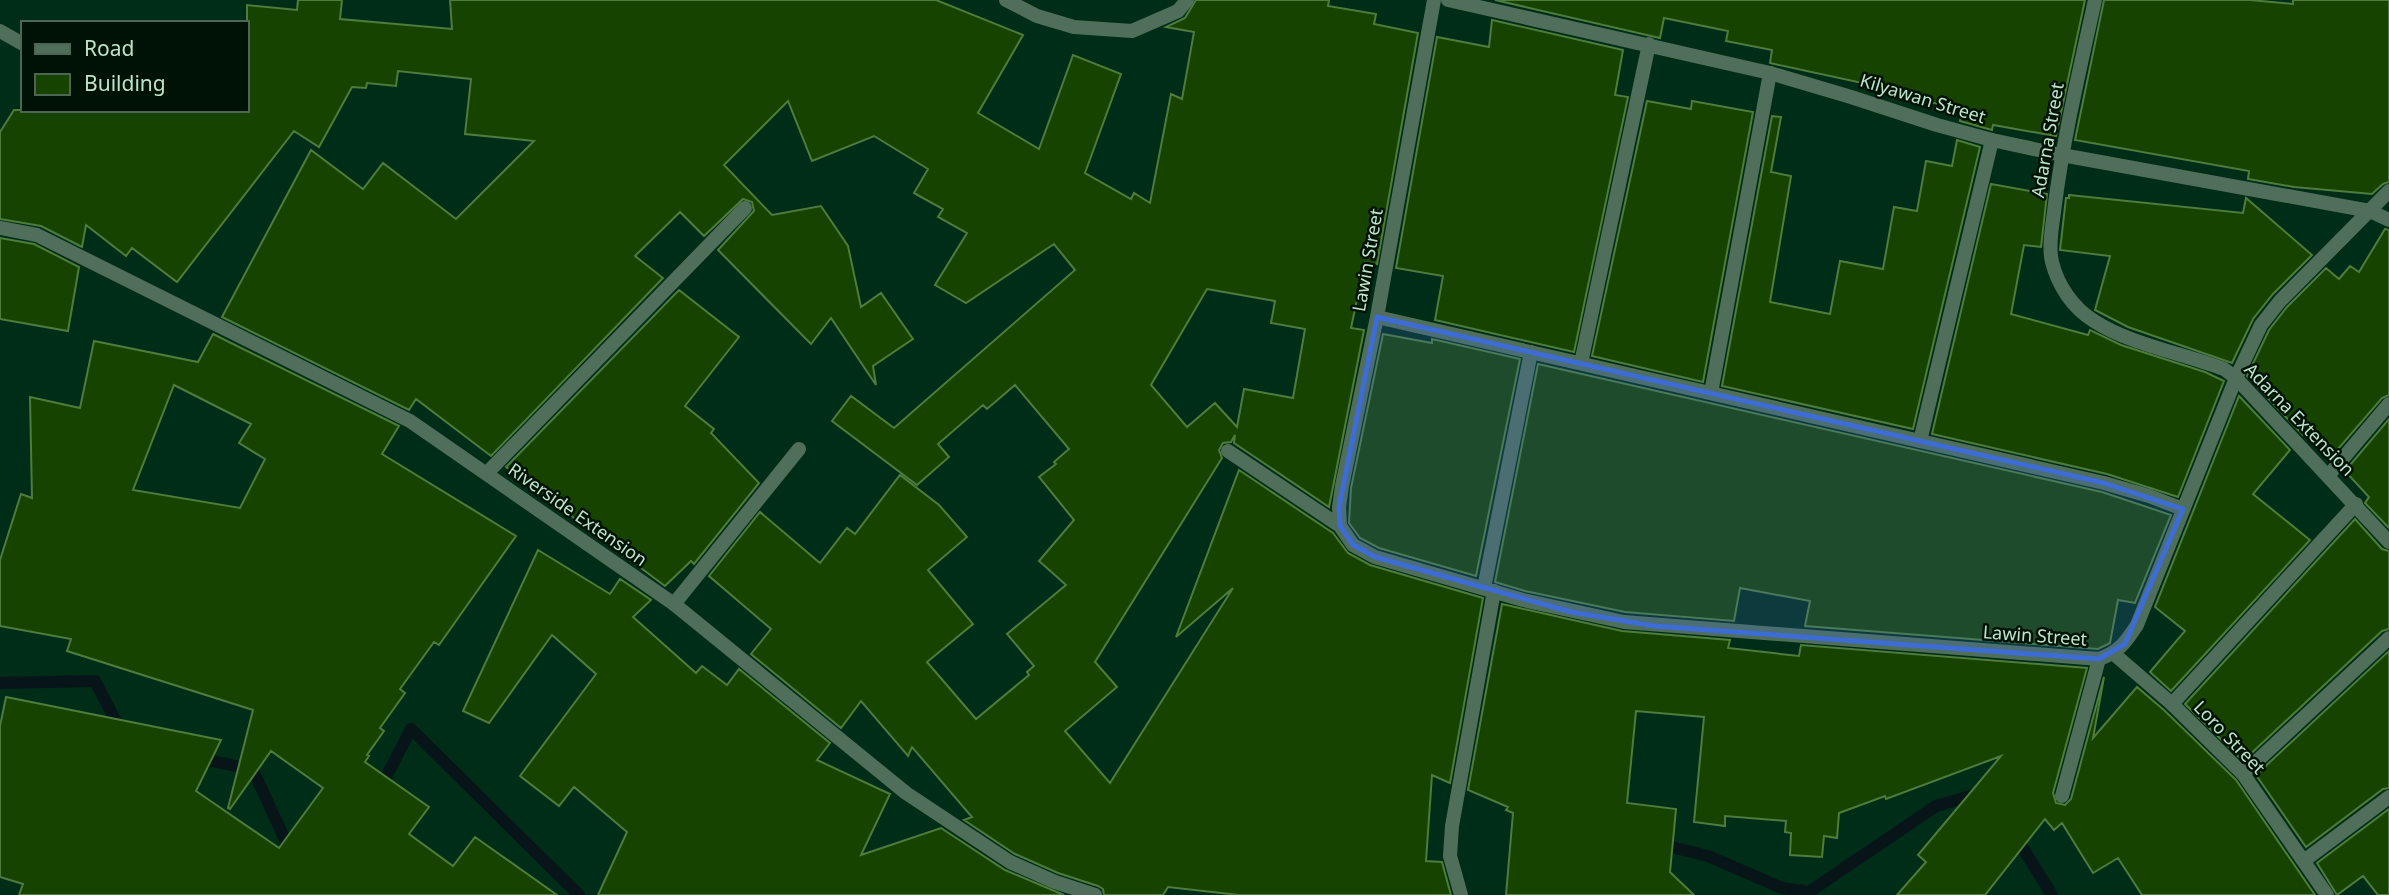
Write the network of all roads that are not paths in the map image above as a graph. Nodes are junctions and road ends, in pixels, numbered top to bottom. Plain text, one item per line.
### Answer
1 (1006, 0) edge
2 (1187, 0) edge
3 (1434, 0) edge
4 (1448, 0) edge
5 (2095, 0) edge
6 (0, 31) edge
7 (21, 43) edge
8 (1649, 44) junction
9 (1770, 74) junction
10 (1992, 140) junction
11 (2062, 155) junction
12 (2389, 191) edge
13 (745, 208) dead end
14 (2370, 211) junction
15 (2389, 219) edge
16 (0, 228) edge
17 (2061, 286) joint
18 (1377, 317) junction
19 (1531, 352) junction
20 (1581, 363) junction
21 (2236, 378) junction
22 (1710, 393) junction
23 (2389, 404) edge
24 (1920, 440) junction
25 (799, 449) dead end
26 (1227, 451) dead end
27 (487, 473) junction
28 (2328, 476) junction
29 (2356, 504) junction
30 (2183, 509) junction
31 (1340, 526) junction
32 (2389, 542) edge
33 (1489, 590) junction
34 (674, 604) junction
35 (2389, 638) edge
36 (2107, 656) junction
37 (2172, 704) junction
38 (2243, 774) junction
39 (2062, 796) dead end
40 (2389, 797) edge
41 (2305, 860) junction
42 (1095, 895) edge
43 (1461, 895) edge
44 (2327, 895) edge

1 - 2 street
3 - 18 street, Lawin Street
4 - 8 street, Kilyawan Street
5 - 11 street, Adarna Street
6 - 7 street
8 - 9 street, Kilyawan Street
8 - 20 street
9 - 10 street, Kilyawan Street
9 - 22 street
10 - 11 street, Kilyawan Street
10 - 24 street
11 - 14 street, Kilyawan Street
11 - 17 street, Adarna Street
12 - 14 street
13 - 27 street
14 - 15 street, Kilyawan Street
14 - 21 street
16 - 27 street, Riverside Extension
17 - 21 street, Adarna Extension
18 - 19 street
18 - 31 street, Lawin Street
19 - 20 street
19 - 33 street
20 - 22 street
21 - 28 street, Adarna Extension
21 - 30 street
22 - 24 street
23 - 28 street
24 - 30 street
25 - 34 street
26 - 31 street, Lawin Street
27 - 34 street, Riverside Extension
28 - 29 street, Adarna Extension
29 - 32 street, Adarna Extension
29 - 37 street
30 - 36 street
31 - 33 street, Lawin Street
33 - 36 street, Lawin Street
33 - 43 street
34 - 42 street, Riverside Extension
35 - 38 street
36 - 37 street, Loro Street
36 - 39 street
37 - 38 street, Loro Street
38 - 41 street, Loro Street
40 - 41 street
41 - 44 street, Loro Street

